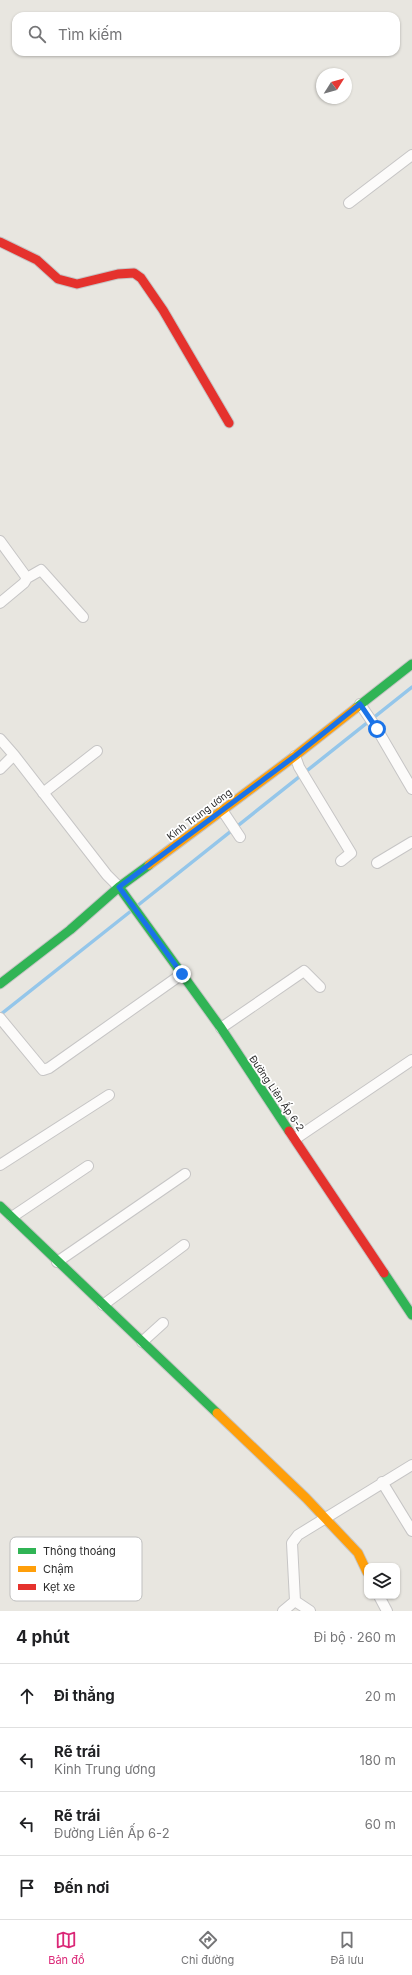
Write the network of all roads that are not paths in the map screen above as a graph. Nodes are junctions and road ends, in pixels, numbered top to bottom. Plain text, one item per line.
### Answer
1 (412, 155) edge
2 (349, 203) dead end
3 (0, 242) edge
4 (229, 422) dead end
5 (0, 541) edge
6 (27, 578) junction
7 (0, 604) edge
8 (83, 617) dead end
9 (412, 664) edge
10 (362, 708) junction
11 (0, 740) edge
12 (97, 751) dead end
13 (14, 755) junction
14 (295, 756) junction
15 (0, 768) edge
16 (408, 772) edge
17 (412, 789) edge
18 (43, 793) junction
19 (222, 810) junction
20 (240, 837) dead end
21 (412, 842) edge
22 (341, 861) dead end
23 (377, 863) dead end
24 (119, 887) junction
25 (182, 974) junction
26 (0, 984) edge
27 (320, 987) dead end
28 (0, 1018) edge
29 (221, 1028) junction
30 (412, 1060) edge
31 (109, 1095) dead end
32 (295, 1139) junction
33 (0, 1165) edge
34 (88, 1166) dead end
35 (185, 1174) dead end
36 (0, 1206) edge
37 (12, 1217) junction
38 (184, 1245) dead end
39 (57, 1262) junction
40 (104, 1305) junction
41 (412, 1315) edge
42 (163, 1323) dead end
43 (142, 1342) junction
44 (412, 1465) edge
45 (382, 1482) junction
46 (324, 1517) junction
47 (412, 1532) edge
48 (364, 1565) edge
49 (381, 1599) edge
50 (295, 1601) junction
51 (283, 1611) edge
52 (310, 1611) edge
53 (387, 1611) edge

1 - 2 street
3 - 4 street
5 - 6 street
6 - 7 street
6 - 8 street
9 - 10 street, Kinh Trung ương
10 - 14 street, Kinh Trung ương
10 - 16 street
11 - 13 street
12 - 18 street
13 - 15 street
13 - 18 street
14 - 19 street, Kinh Trung ương
14 - 22 street
16 - 17 street
18 - 24 street
19 - 20 street
19 - 24 street, Kinh Trung ương
21 - 23 street
24 - 25 street, Đường Liên Ấp 6-2
24 - 26 street, Kinh Trung ương
25 - 28 street
25 - 29 street, Đường Liên Ấp 6-2
27 - 29 street
29 - 32 street, Đường Liên Ấp 6-2
30 - 32 street
31 - 33 street
32 - 41 street, Đường Liên Ấp 6-2
34 - 37 street
35 - 39 street
36 - 37 street
37 - 39 street
38 - 40 street
39 - 40 street
40 - 43 street
42 - 43 street
43 - 46 street
44 - 45 street
45 - 46 street
45 - 47 street
46 - 48 street
46 - 50 street
49 - 53 street
50 - 51 street
50 - 52 street

